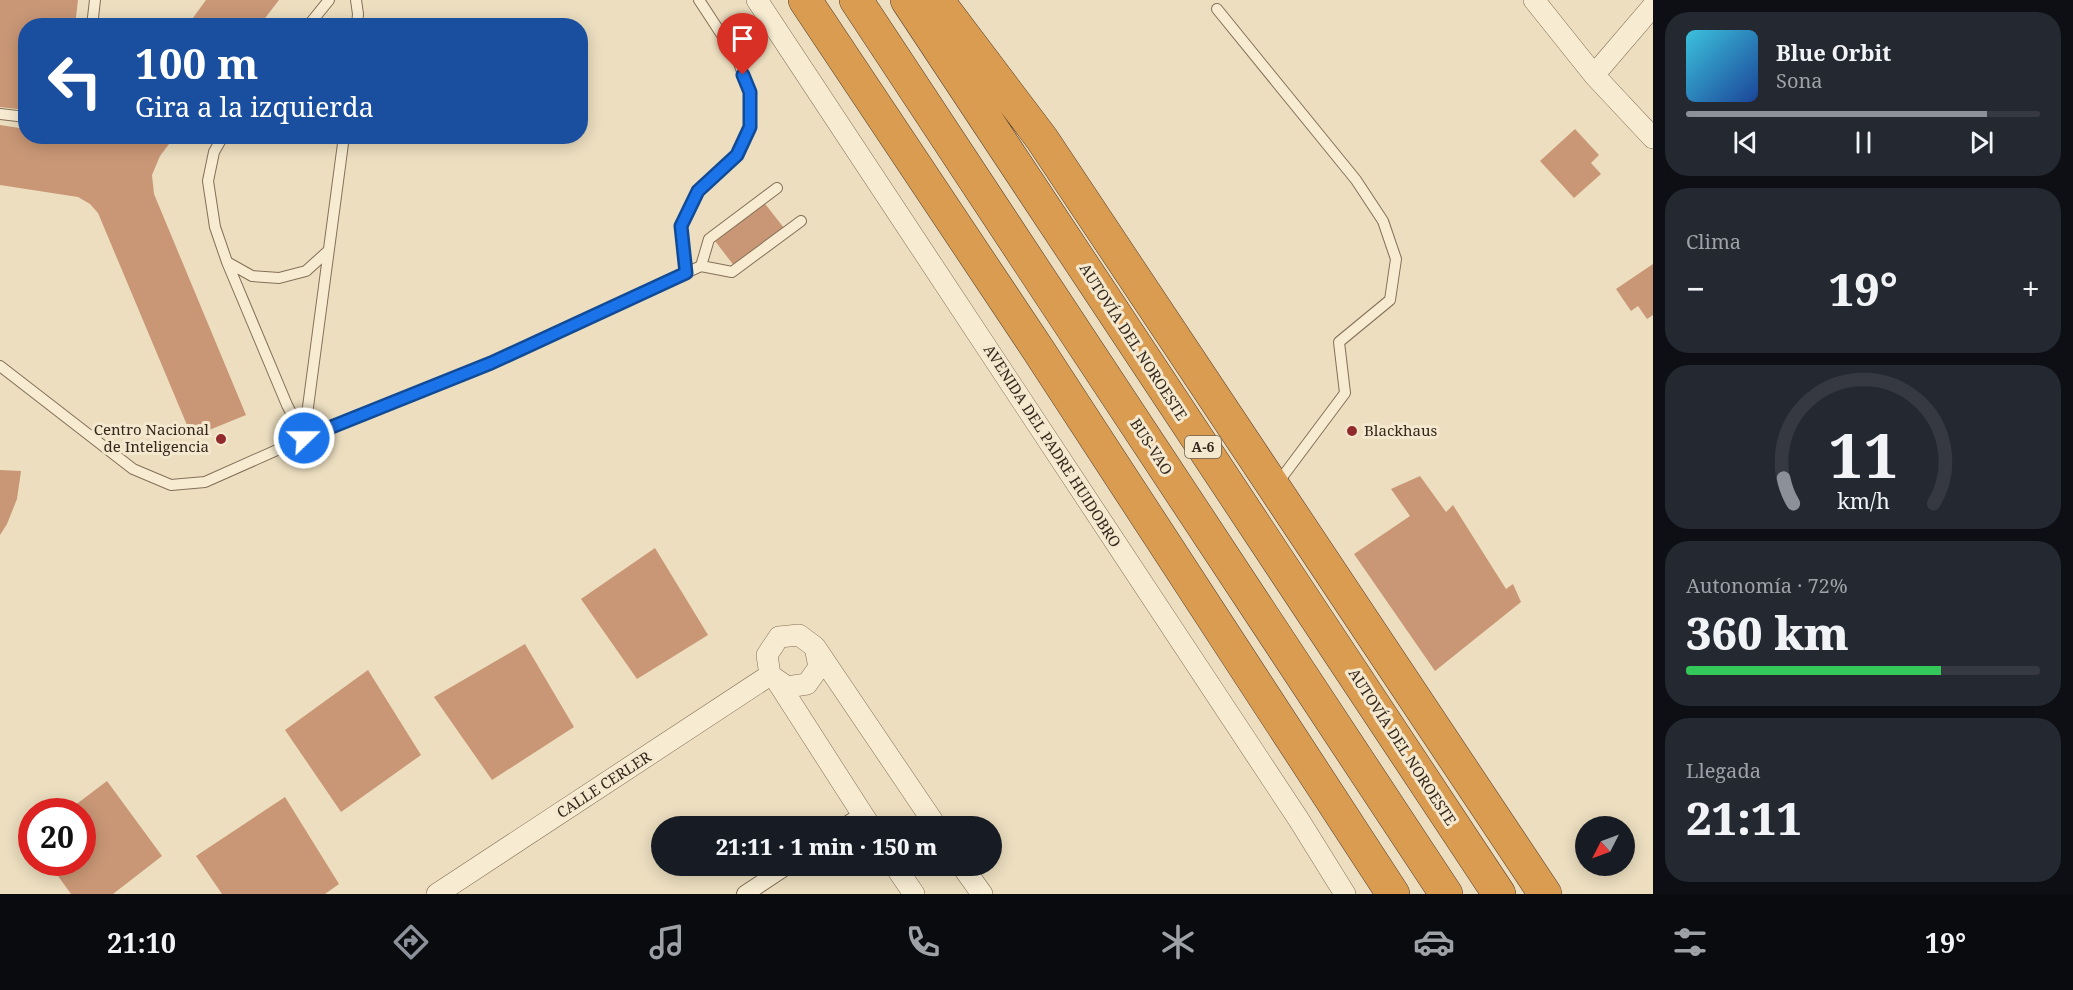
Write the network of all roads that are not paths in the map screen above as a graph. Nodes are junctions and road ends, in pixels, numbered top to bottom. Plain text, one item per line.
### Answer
1 (95, 0) edge
2 (328, 0) edge
3 (356, 0) edge
4 (699, 0) edge
5 (757, 0) edge
6 (805, 0) edge
7 (856, 0) edge
8 (907, 0) edge
9 (936, 0) edge
10 (1534, 0) edge
11 (1653, 6) edge
12 (1217, 9) dead end
13 (93, 18) edge
14 (314, 18) edge
15 (357, 18) edge
16 (1594, 75) junction
17 (0, 114) edge
18 (18, 116) edge
19 (1653, 138) edge
20 (218, 144) edge
21 (341, 144) edge
22 (777, 188) dead end
23 (801, 220) dead end
24 (327, 252) junction
25 (227, 262) junction
26 (701, 266) junction
27 (686, 273) junction
28 (0, 366) edge
29 (304, 438) junction
30 (1271, 483) junction
31 (815, 647) junction
32 (774, 678) junction
33 (855, 816) edge
34 (929, 816) edge
35 (772, 876) edge
36 (902, 876) edge
37 (969, 876) edge
38 (437, 894) edge
39 (745, 894) edge
40 (914, 894) edge
41 (981, 894) edge
42 (1345, 894) edge
43 (1393, 894) edge
44 (1446, 894) edge
45 (1499, 894) edge
46 (1545, 894) edge

1 - 13 lane
2 - 14 lane
3 - 15 lane
4 - 27 lane
5 - 42 street, AVENIDA DEL PADRE HUIDOBRO
6 - 43 highway
7 - 44 highway, BUS-VAO
8 - 45 highway, AUTOVÍA DEL NOROESTE / A-6
9 - 30 highway
10 - 16 street
11 - 16 street
12 - 30 lane
16 - 19 street
17 - 18 lane
20 - 25 lane
21 - 24 lane
22 - 26 lane
23 - 26 lane
24 - 25 lane
24 - 29 lane
25 - 29 lane
26 - 27 lane
27 - 29 lane
28 - 29 lane
30 - 46 highway
31 - 32 street
31 - 32 street
31 - 34 street
32 - 33 street
32 - 38 street, CALLE CERLER
35 - 39 street
36 - 40 street
37 - 41 street

